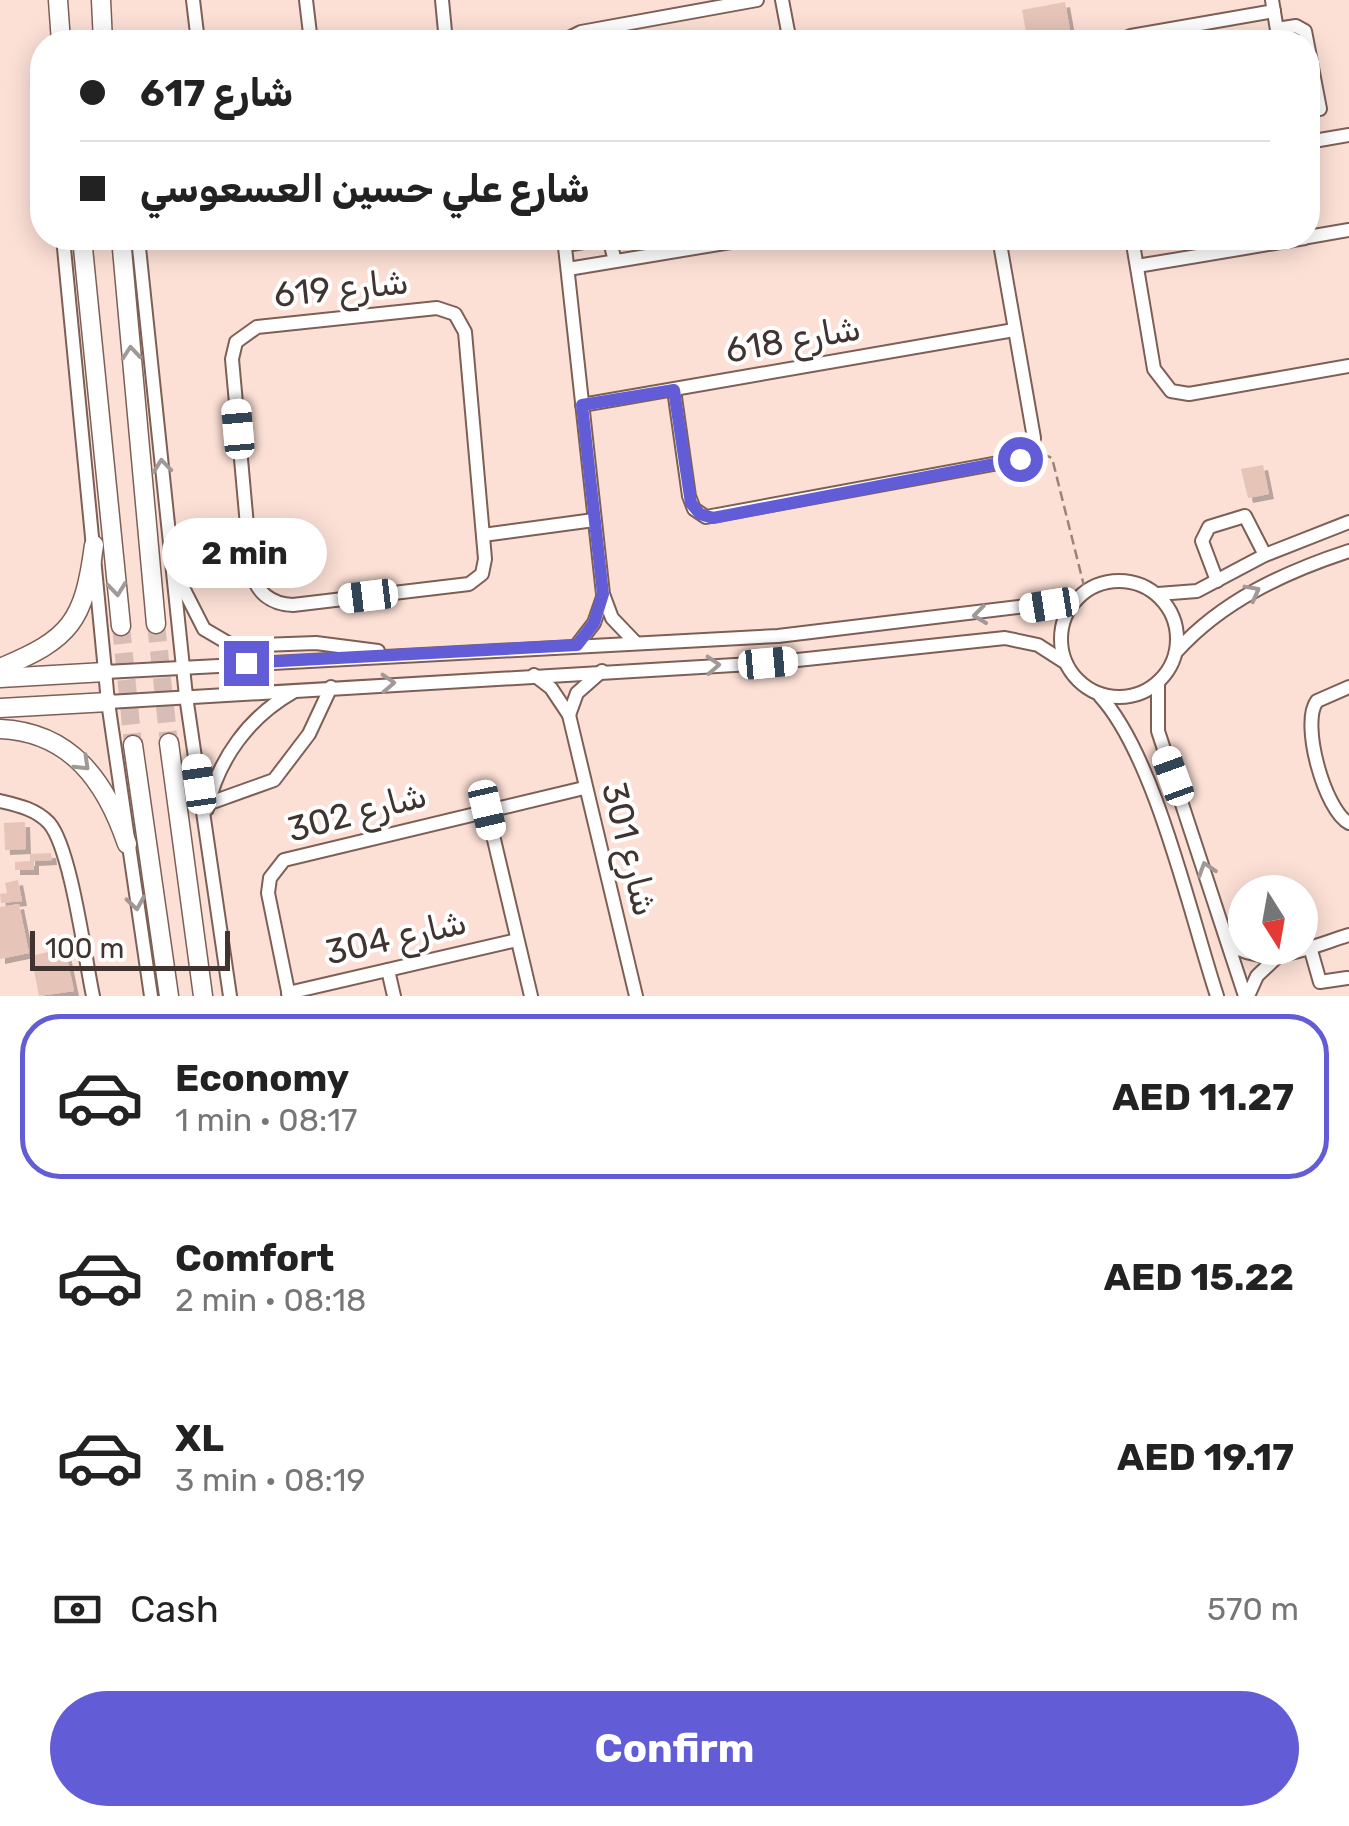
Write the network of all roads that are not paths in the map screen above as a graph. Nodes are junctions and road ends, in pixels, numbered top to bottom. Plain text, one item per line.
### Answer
1 (58, 0) edge
2 (101, 0) edge
3 (194, 0) edge
4 (306, 0) edge
5 (442, 0) edge
6 (756, 0) edge
7 (782, 0) edge
8 (1273, 5) edge
9 (60, 30) edge
10 (102, 30) edge
11 (197, 30) edge
12 (310, 30) edge
13 (445, 30) edge
14 (592, 30) edge
15 (788, 30) edge
16 (1158, 30) edge
17 (1277, 30) edge
18 (1349, 134) edge
19 (1320, 140) edge
20 (1349, 230) edge
21 (1320, 235) edge
22 (65, 250) edge
23 (83, 250) edge
24 (121, 250) edge
25 (139, 250) edge
26 (565, 250) edge
27 (612, 250) edge
28 (681, 250) edge
29 (1001, 250) edge
30 (1134, 250) edge
31 (1230, 250) edge
32 (614, 261) junction
33 (1137, 266) junction
34 (568, 269) junction
35 (1014, 330) junction
36 (1349, 366) edge
37 (674, 390) junction
38 (582, 405) junction
39 (594, 520) junction
40 (1349, 522) edge
41 (482, 535) junction
42 (94, 544) junction
43 (1349, 551) edge
44 (1265, 555) junction
45 (173, 566) junction
46 (1217, 581) junction
47 (603, 594) junction
48 (1157, 594) junction
49 (1081, 596) junction
50 (156, 624) tunnel mouth
51 (121, 626) tunnel mouth
52 (635, 642) junction
53 (577, 645) junction
54 (1177, 651) junction
55 (390, 654) junction
56 (1066, 663) junction
57 (0, 668) edge
58 (184, 668) junction
59 (602, 670) junction
60 (106, 672) junction
61 (534, 675) junction
62 (0, 678) edge
63 (1158, 683) junction
64 (331, 687) junction
65 (1349, 688) edge
66 (300, 689) junction
67 (1098, 694) junction
68 (186, 696) junction
69 (108, 702) junction
70 (0, 708) edge
71 (570, 715) junction
72 (0, 729) edge
73 (169, 743) tunnel mouth
74 (133, 746) tunnel mouth
75 (584, 788) junction
76 (0, 801) edge
77 (208, 804) junction
78 (487, 810) junction
79 (204, 821) junction
80 (1349, 823) edge
81 (127, 844) junction
82 (1349, 934) edge
83 (517, 940) junction
84 (1228, 941) edge
85 (1318, 944) edge
86 (1236, 965) edge
87 (1269, 965) edge
88 (1315, 965) edge
89 (388, 970) junction
90 (1347, 978) edge
91 (288, 994) edge
92 (93, 996) edge
93 (151, 996) edge
94 (168, 996) edge
95 (203, 996) edge
96 (230, 996) edge
97 (394, 996) edge
98 (531, 996) edge
99 (636, 996) edge
100 (1217, 996) edge
101 (1246, 996) edge

1 - 9 main road
2 - 10 main road
3 - 11 street
4 - 12 street
5 - 13 street
6 - 14 street
7 - 15 street
8 - 16 street
8 - 17 street
18 - 19 street
20 - 21 street
22 - 42 street
23 -> 51 main road
50 -> 24 main road
45 -> 25 street
26 - 34 street
27 - 32 street
28 - 32 street
29 - 35 street
30 - 33 street
31 - 33 street
32 - 34 street
33 - 36 street
34 - 38 street
35 - 37 street, شارع 618
35 - 37 street
37 - 38 street, شارع 618
38 - 39 street
39 - 41 street
39 - 47 street
40 - 44 street
41 - 41 street, شارع 619
42 - 57 main road
42 - 60 street
54 -> 43 street
44 - 46 street
44 - 46 street
45 - 55 street
45 - 58 street
46 - 48 street
47 - 52 street
47 - 53 street
48 - 49 street
48 - 54 street
49 -> 52 street
49 - 56 street
52 - 53 street
53 - 55 street
54 - 63 street
55 - 58 street
59 -> 56 street
56 - 67 street
58 - 60 street
58 - 68 street
59 - 61 street
59 - 71 street
60 - 62 main road
60 - 69 street
64 -> 61 street
61 - 71 street
63 - 67 street
84 -> 63 street
64 - 66 street
64 - 77 street
65 - 80 street
66 - 68 street
66 - 77 street
67 - 100 street
68 - 69 street
68 - 79 street
69 - 70 main road
69 - 81 street
71 - 75 street, شارع 301
72 -> 81 main road
73 - 95 main road
74 - 94 main road
75 - 78 street, شارع 302
75 - 99 street, شارع 301
76 - 92 street
77 - 79 street
78 - 83 street
78 - 91 street, شارع 302
79 - 96 street
81 -> 93 street
82 - 85 street
83 - 89 street, شارع 304
83 - 98 street
86 - 101 street
87 - 101 street
88 - 90 street
89 - 91 street, شارع 304
89 - 97 street

